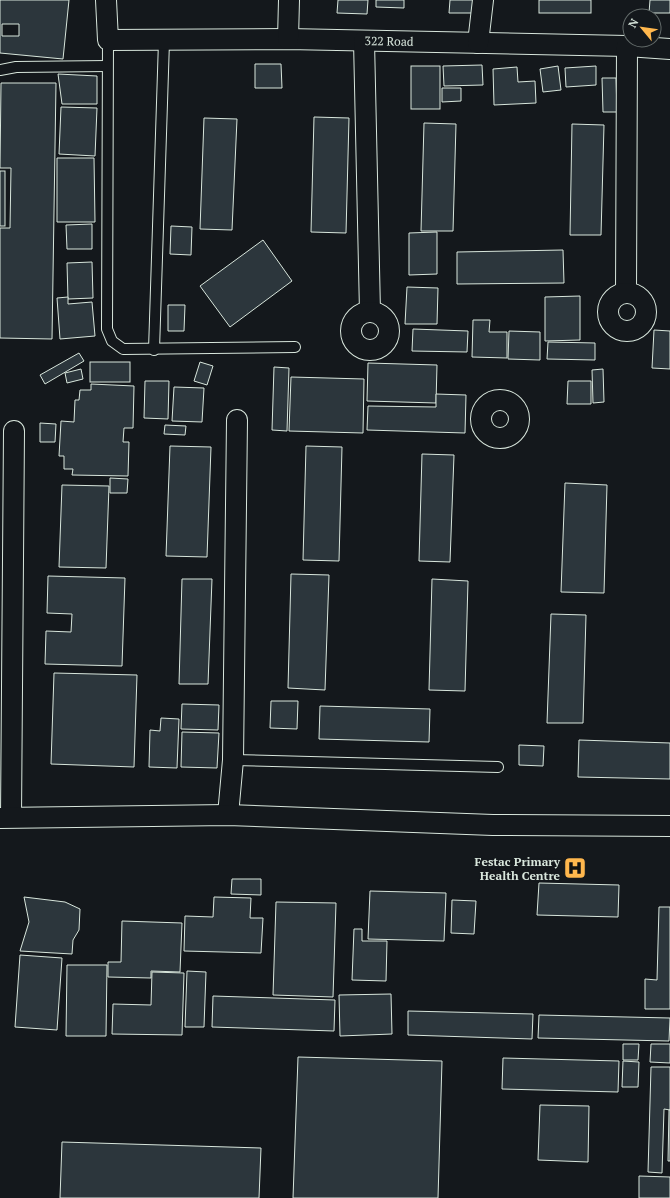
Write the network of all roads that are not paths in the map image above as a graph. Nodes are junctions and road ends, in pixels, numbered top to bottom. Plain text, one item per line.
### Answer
1 (106, 0) edge
2 (289, 0) edge
3 (483, 0) edge
4 (288, 39) junction
5 (108, 40) junction
6 (164, 41) junction
7 (364, 41) junction
8 (478, 43) junction
9 (622, 46) edge
10 (627, 48) edge
11 (107, 66) junction
12 (0, 70) edge
13 (626, 293) dead end
14 (370, 312) dead end
15 (295, 347) dead end
16 (154, 350) junction
17 (238, 420) dead end
18 (14, 431) dead end
19 (233, 760) junction
20 (498, 767) dead end
21 (228, 815) junction
22 (5, 818) edge
23 (670, 826) edge

1 - 5 street
2 - 4 street
3 - 8 street
4 - 6 street, 322 Road
4 - 7 street, 322 Road
5 - 6 street, 322 Road
5 - 11 lane
6 - 16 lane
7 - 8 street, 322 Road
7 - 14 street
8 - 9 street, 322 Road
10 - 13 street
11 - 12 lane
11 - 16 lane
15 - 16 lane
17 - 19 street
18 - 22 street
19 - 20 lane
19 - 21 street
21 - 22 street
21 - 23 street

